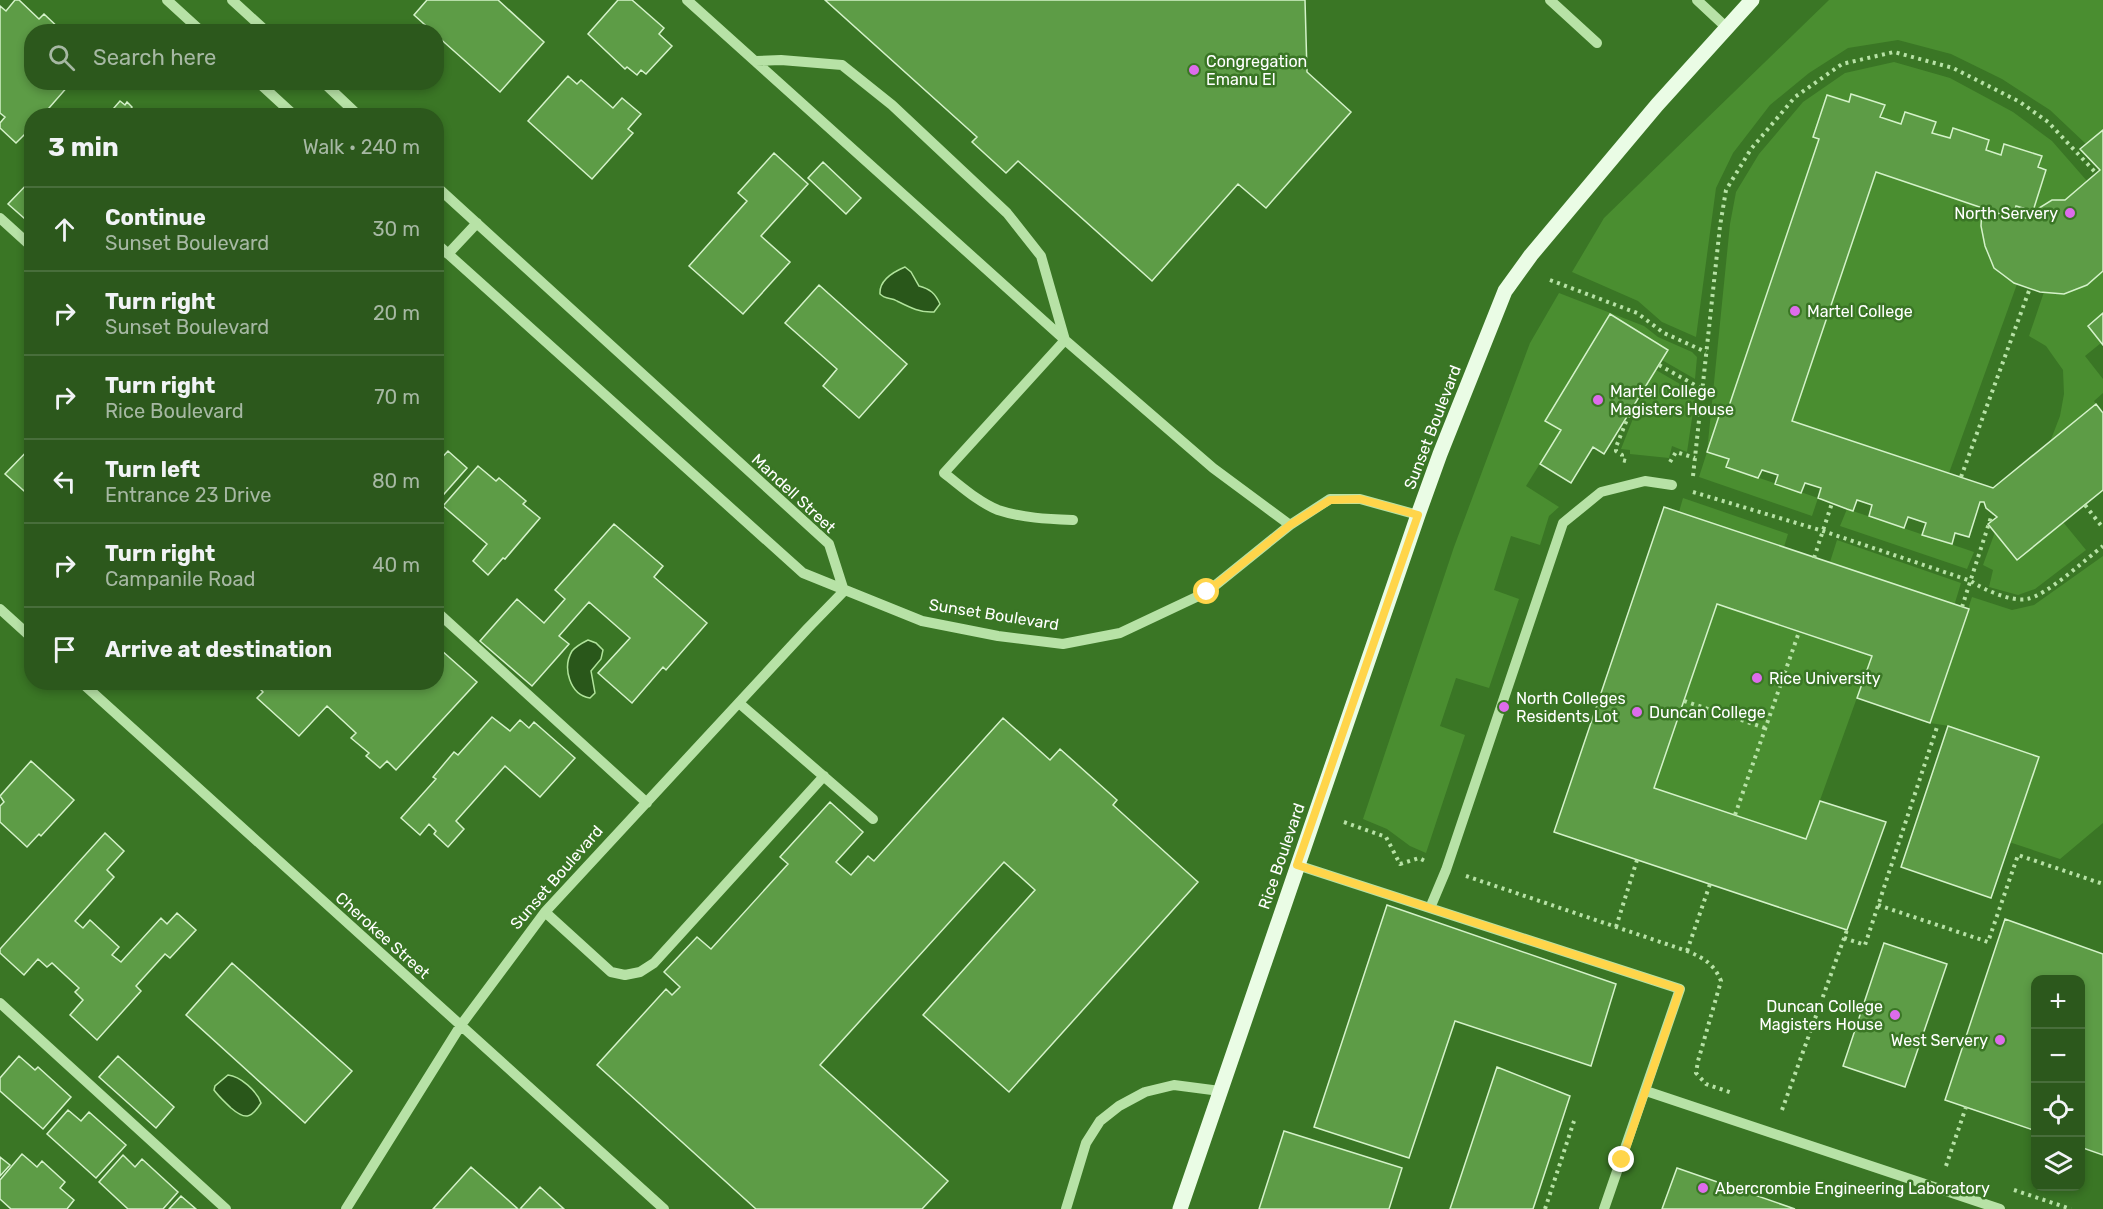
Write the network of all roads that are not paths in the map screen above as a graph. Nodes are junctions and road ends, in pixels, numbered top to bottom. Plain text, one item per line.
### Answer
1 (166, 0) edge
2 (232, 0) edge
3 (687, 0) edge
4 (1550, 0) edge
5 (1697, 0) edge
6 (1752, 0) edge
7 (192, 24) edge
8 (258, 24) edge
9 (1727, 28) junction
10 (1597, 43) dead end
11 (756, 61) junction
12 (267, 90) edge
13 (331, 90) edge
14 (286, 108) edge
15 (351, 108) edge
16 (444, 193) edge
17 (0, 218) edge
18 (477, 223) junction
19 (24, 239) edge
20 (444, 250) edge
21 (448, 254) junction
22 (1065, 340) junction
23 (1672, 485) road end
24 (1418, 515) junction
25 (1073, 520) dead end
26 (1290, 525) junction
27 (844, 591) junction
28 (0, 609) edge
29 (444, 618) edge
30 (24, 631) edge
31 (90, 690) edge
32 (739, 702) junction
33 (824, 776) junction
34 (646, 802) junction
35 (873, 819) dead end
36 (1297, 865) junction
37 (1430, 908) junction
38 (545, 912) junction
39 (0, 1003) edge
40 (460, 1025) junction
41 (1220, 1091) junction
42 (1646, 1091) junction
43 (226, 1209) edge
44 (346, 1209) edge
45 (664, 1209) edge
46 (1066, 1209) edge
47 (1180, 1209) edge
48 (1604, 1209) edge
49 (2001, 1209) edge

1 - 7 street
2 - 8 street
3 - 11 street
4 - 10 street
5 - 9 street
6 - 9 main road, Sunset Boulevard
9 - 24 main road, Sunset Boulevard
11 - 22 street
11 - 22 street
12 - 14 street
13 - 15 street
16 - 18 street, Mandell Street
17 - 19 street
18 - 21 street
18 - 27 street, Mandell Street
20 - 21 street
21 - 27 street
22 - 25 street
22 - 26 street
23 - 37 street
24 - 26 street, Sunset Boulevard
24 - 36 main road, Rice Boulevard
26 - 27 street, Sunset Boulevard
27 - 32 street, Sunset Boulevard
28 - 30 street
29 - 34 street
31 - 40 street, Cherokee Street
32 - 33 street
32 - 34 street, Sunset Boulevard
33 - 35 street
33 - 38 street
34 - 38 street, Sunset Boulevard
36 - 37 street
36 - 41 main road, Rice Boulevard
37 - 42 street
38 - 40 street, Sunset Boulevard
39 - 43 street
40 - 44 street, Sunset Boulevard
40 - 45 street, Cherokee Street
41 - 46 street
41 - 47 main road, Rice Boulevard
42 - 48 street
42 - 49 street

